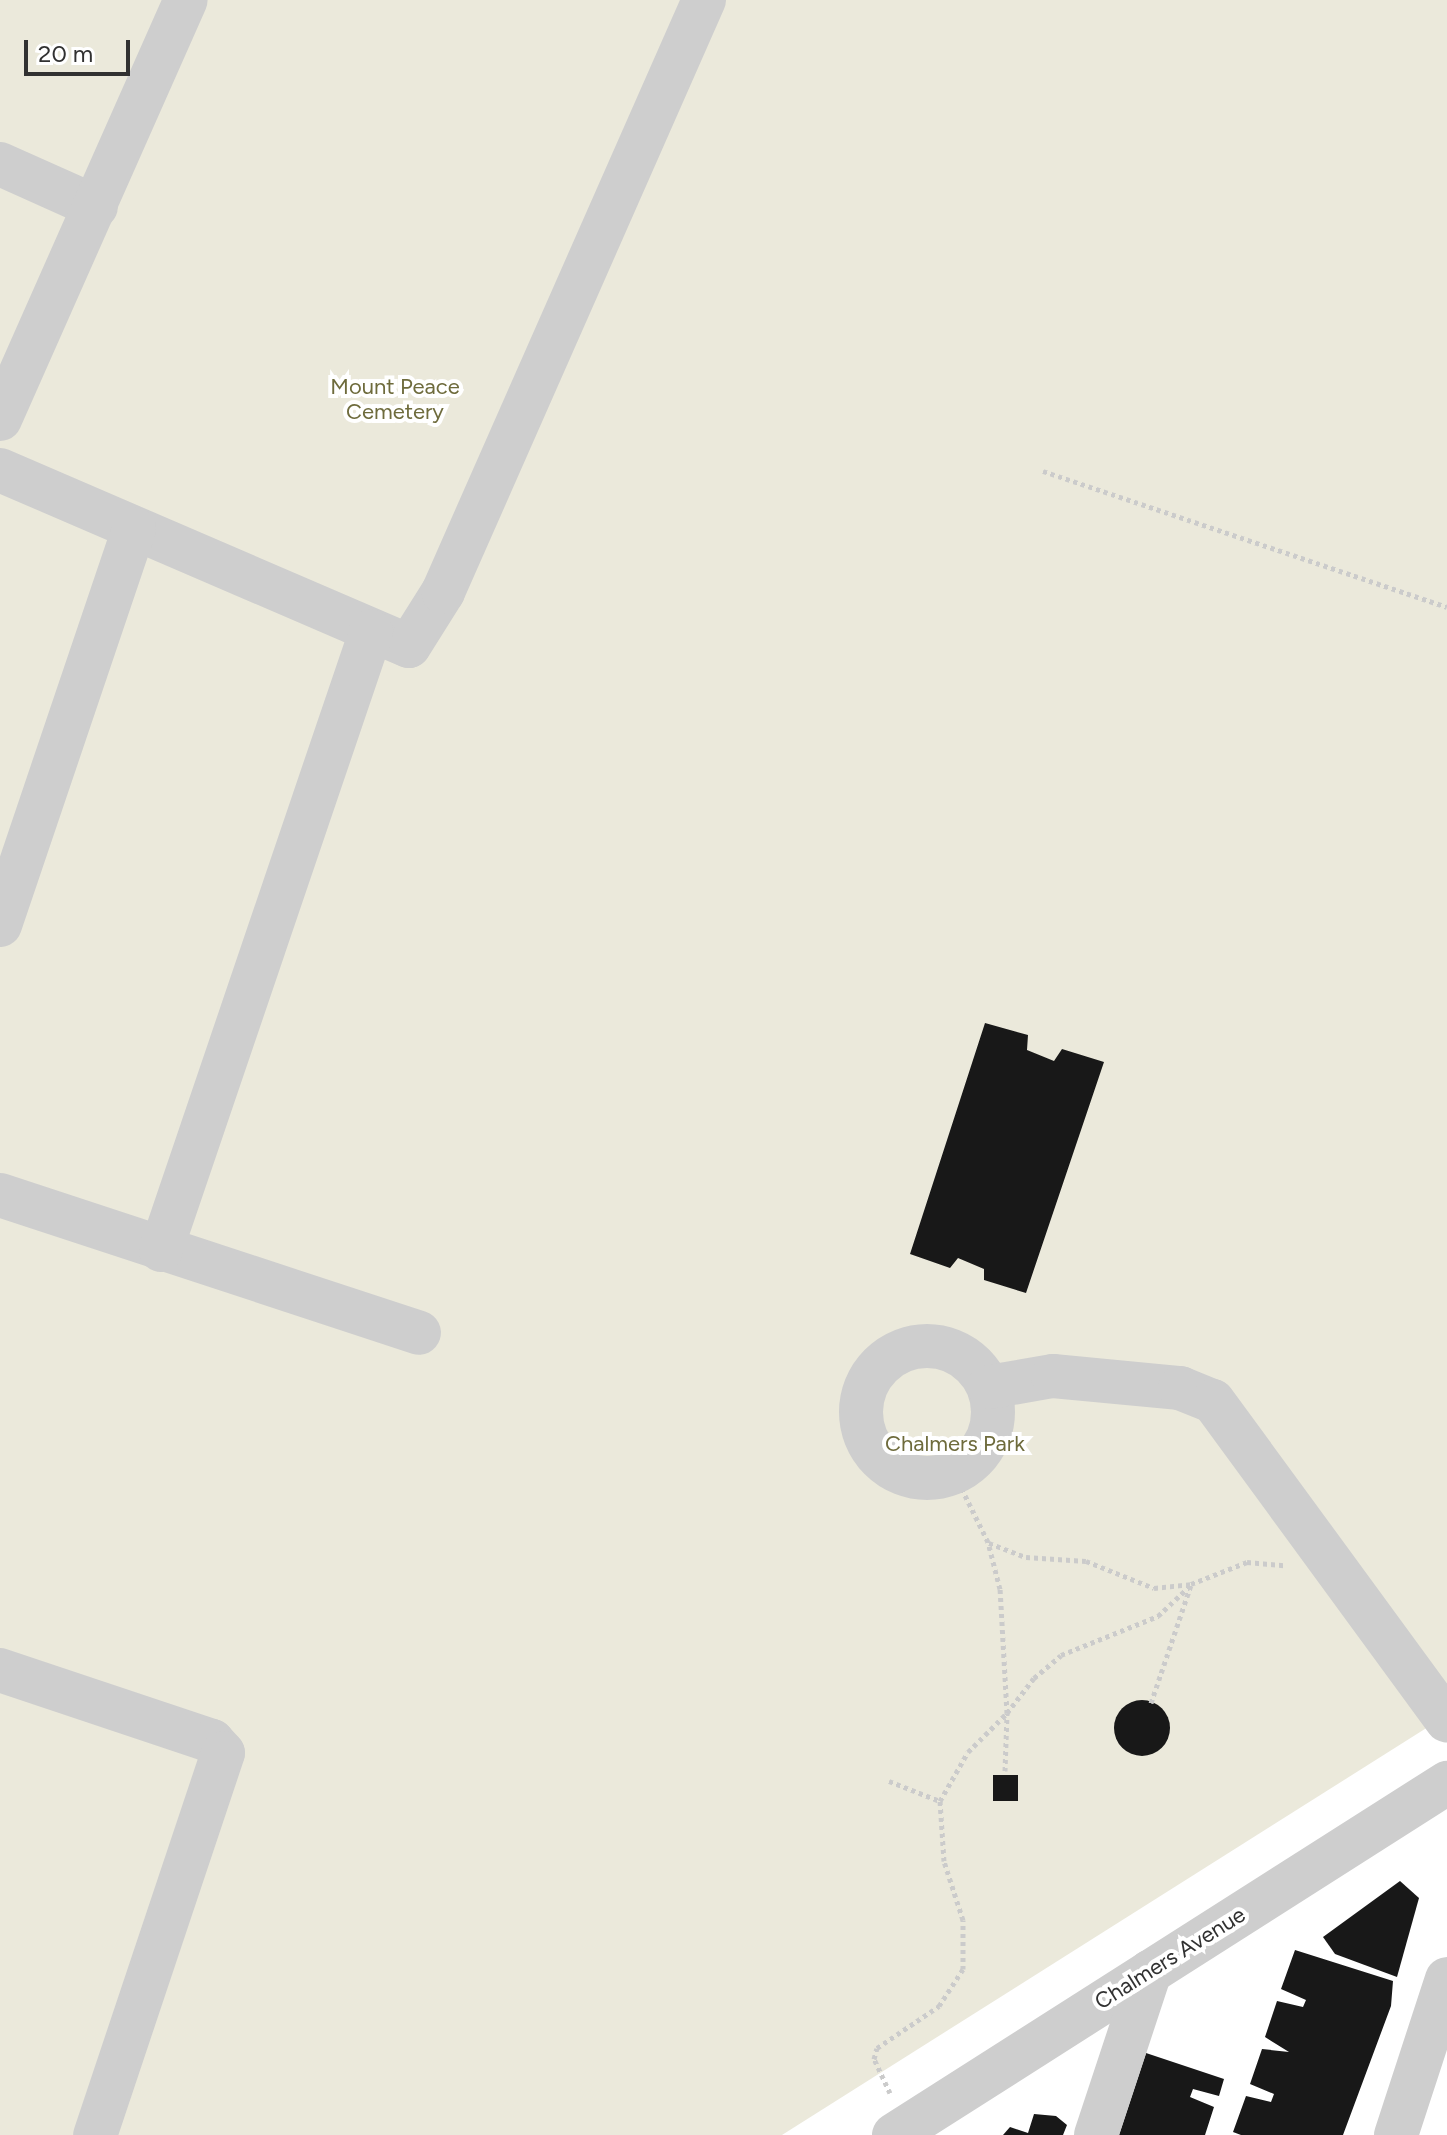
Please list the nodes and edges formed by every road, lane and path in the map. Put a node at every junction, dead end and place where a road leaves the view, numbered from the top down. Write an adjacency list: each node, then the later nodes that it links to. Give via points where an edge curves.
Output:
1 (186, 0): 4 (street)
2 (704, 0): 10 (street, via 425,628 409,646)
3 (0, 164): 4 (street)
4 (96, 207): 5 (street)
5 (0, 419)
6 (0, 470): 8 (street)
7 (1043, 471): 9 (path)
8 (134, 529): 10 (street); 11 (street)
9 (1447, 607)
10 (371, 632): 13 (street)
11 (0, 925)
12 (0, 1195): 13 (street)
13 (161, 1250): 14 (street)
14 (419, 1333)
15 (989, 1387): 16 (street, via 993,1417 984,1446); 16 (street, via 967,1358 932,1345 895,1353 869,1379 860,1414 872,1449 900,1473); 18 (street, via 1053,1376 1180,1388 1213,1401)
16 (954, 1473): 17 (path)
17 (988, 1542): 19 (path, via 1026,1557 1086,1561 1138,1585); 22 (path, via 1003,1605)
18 (1337, 1570): 19 (path, via 1313,1574 1247,1562); 23 (street)
19 (1191, 1584): 21 (path); 22 (path, via 1139,1627 1046,1666)
20 (0, 1670): 31 (street, via 212,1741 223,1753)
21 (1151, 1703)
22 (1007, 1713): 24 (path); 27 (path, via 968,1752)
23 (1447, 1721)
24 (1005, 1771)
25 (889, 1781): 27 (path)
26 (1447, 1783): 28 (street, Chalmers Avenue)
27 (940, 1801): 30 (path, via 944,1861 965,1937 963,1969 939,2006 874,2053)
28 (1150, 1972): 30 (street, Chalmers Avenue); 32 (street)
29 (1447, 1979): 33 (street)
30 (901, 2130)
31 (95, 2135)
32 (1096, 2135)
33 (1396, 2135)

